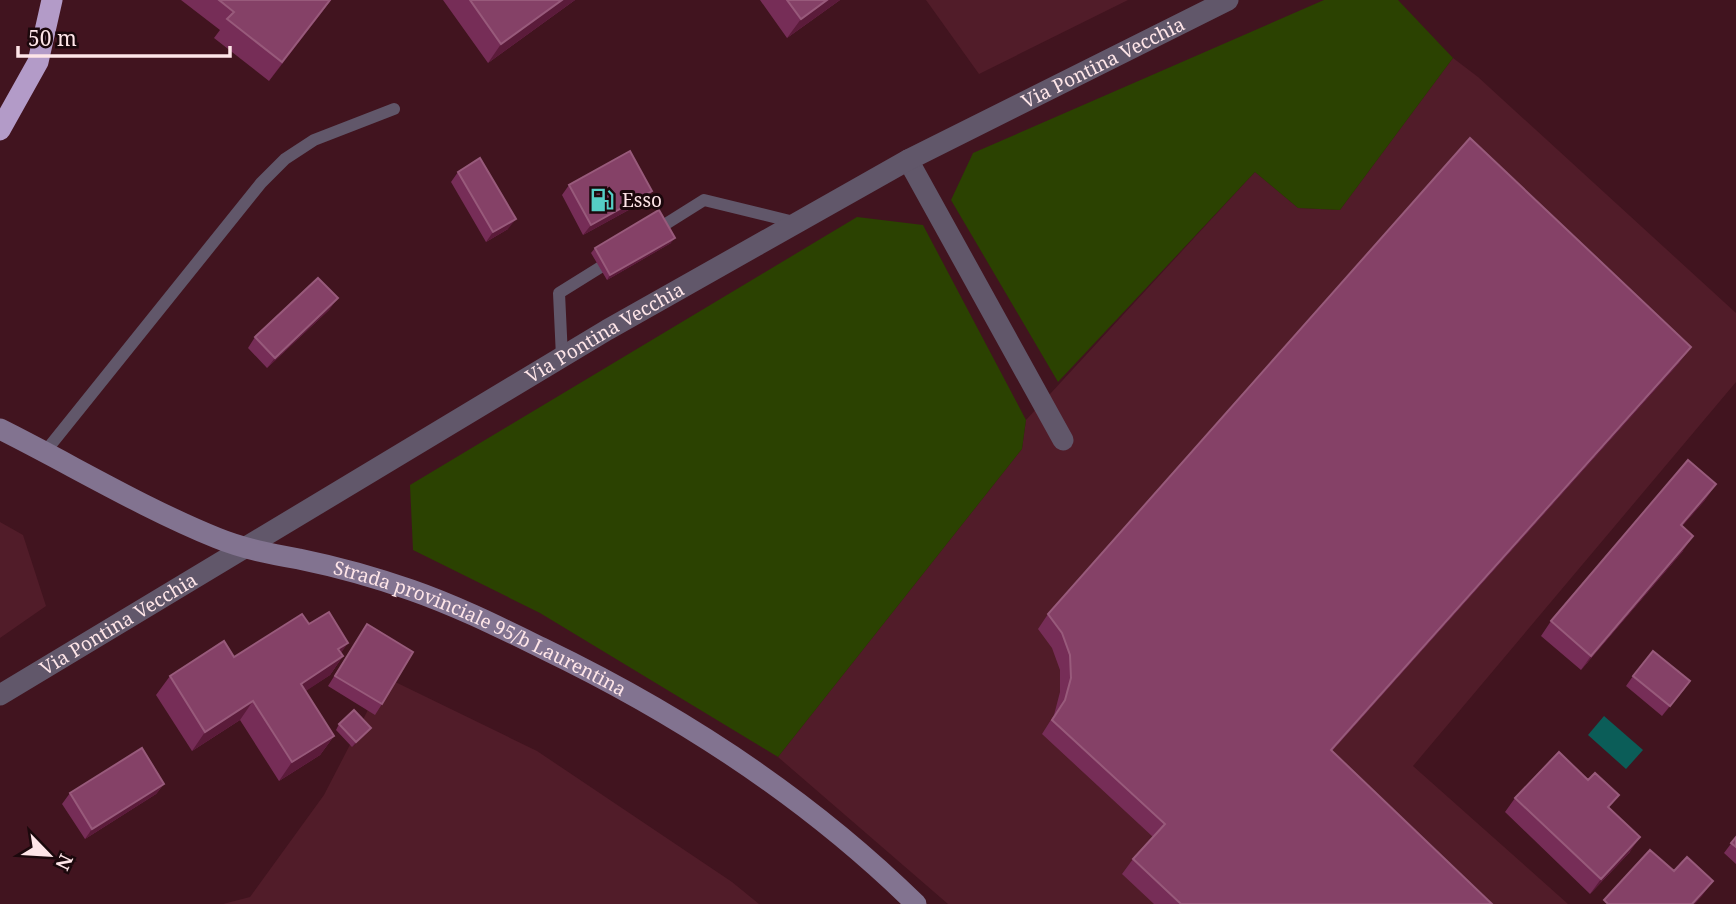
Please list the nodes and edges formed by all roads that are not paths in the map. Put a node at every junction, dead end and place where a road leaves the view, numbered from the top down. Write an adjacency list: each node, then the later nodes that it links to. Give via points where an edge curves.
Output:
1 (52, 0): 4 (highway, via 38,62)
2 (1228, 0): 5 (street, Via Pontina Vecchia)
3 (394, 109): 12 (lane, via 314,140 285,159)
4 (0, 130)
5 (908, 160): 6 (street, Via Pontina Vecchia); 11 (street)
6 (798, 223): 7 (lane, via 704,200); 9 (street, Via Pontina Vecchia)
7 (641, 240)
8 (620, 254): 9 (lane, via 559,293)
9 (562, 357): 13 (street, Via Pontina Vecchia)
10 (0, 429): 12 (main road, Strada provinciale 95/b Laurentina)
11 (1063, 440)
12 (45, 452): 13 (main road, Strada provinciale 95/b Laurentina)
13 (242, 547): 14 (street, Via Pontina Vecchia); 15 (main road, Strada provinciale 95/b Laurentina, via 355,572 414,591 603,678 688,726 769,780)
14 (0, 695)
15 (916, 904)

